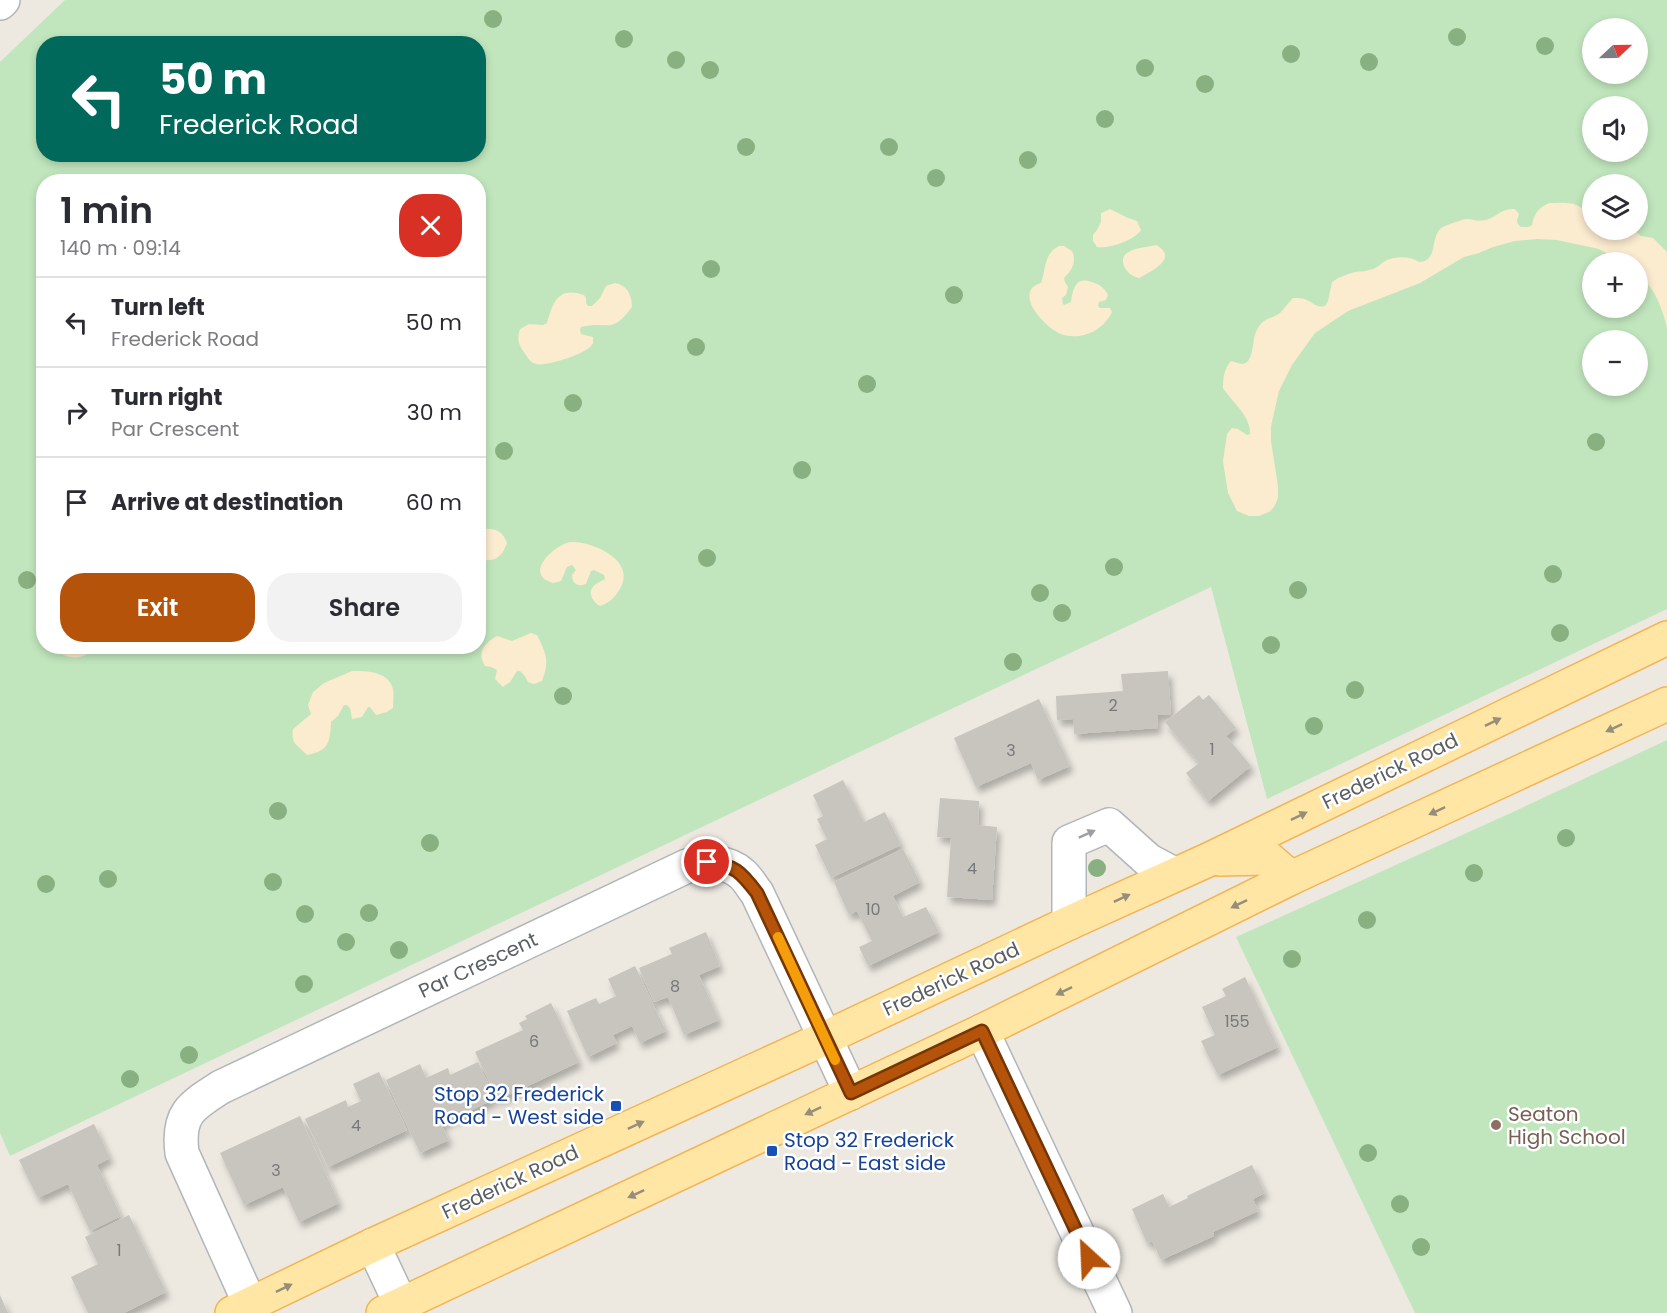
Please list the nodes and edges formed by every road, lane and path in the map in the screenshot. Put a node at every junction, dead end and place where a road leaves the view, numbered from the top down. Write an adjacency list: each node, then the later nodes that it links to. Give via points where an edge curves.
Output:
1 (3, 0): 2 (street)
2 (0, 3)
3 (1667, 638): 5 (main road, Frederick Road, one-way to 3)
4 (1667, 704): 7 (main road, one-way to 7)
5 (1208, 860): 6 (main road, Frederick Road); 7 (main road, via 1268,858)
6 (1173, 874): 8 (main road, Frederick Road, one-way to 6); 8 (street, one-way to 6, via 1069,842 1108,825 1148,860)
7 (1291, 878): 9 (main road, one-way to 9)
8 (1069, 923): 10 (main road, Frederick Road)
9 (982, 1031): 11 (main road); 15 (street)
10 (825, 1038): 11 (street, Par Crescent); 12 (main road, Frederick Road, one-way to 10); 13 (street, Par Crescent, via 757,893 741,873 722,863 687,866 221,1087 196,1103 185,1118 180,1135 182,1153)
11 (851, 1093): 14 (main road, one-way to 14)
12 (373, 1245): 13 (main road, Frederick Road, one-way to 12); 14 (street)
13 (241, 1309)
14 (396, 1310)
15 (1115, 1313)

